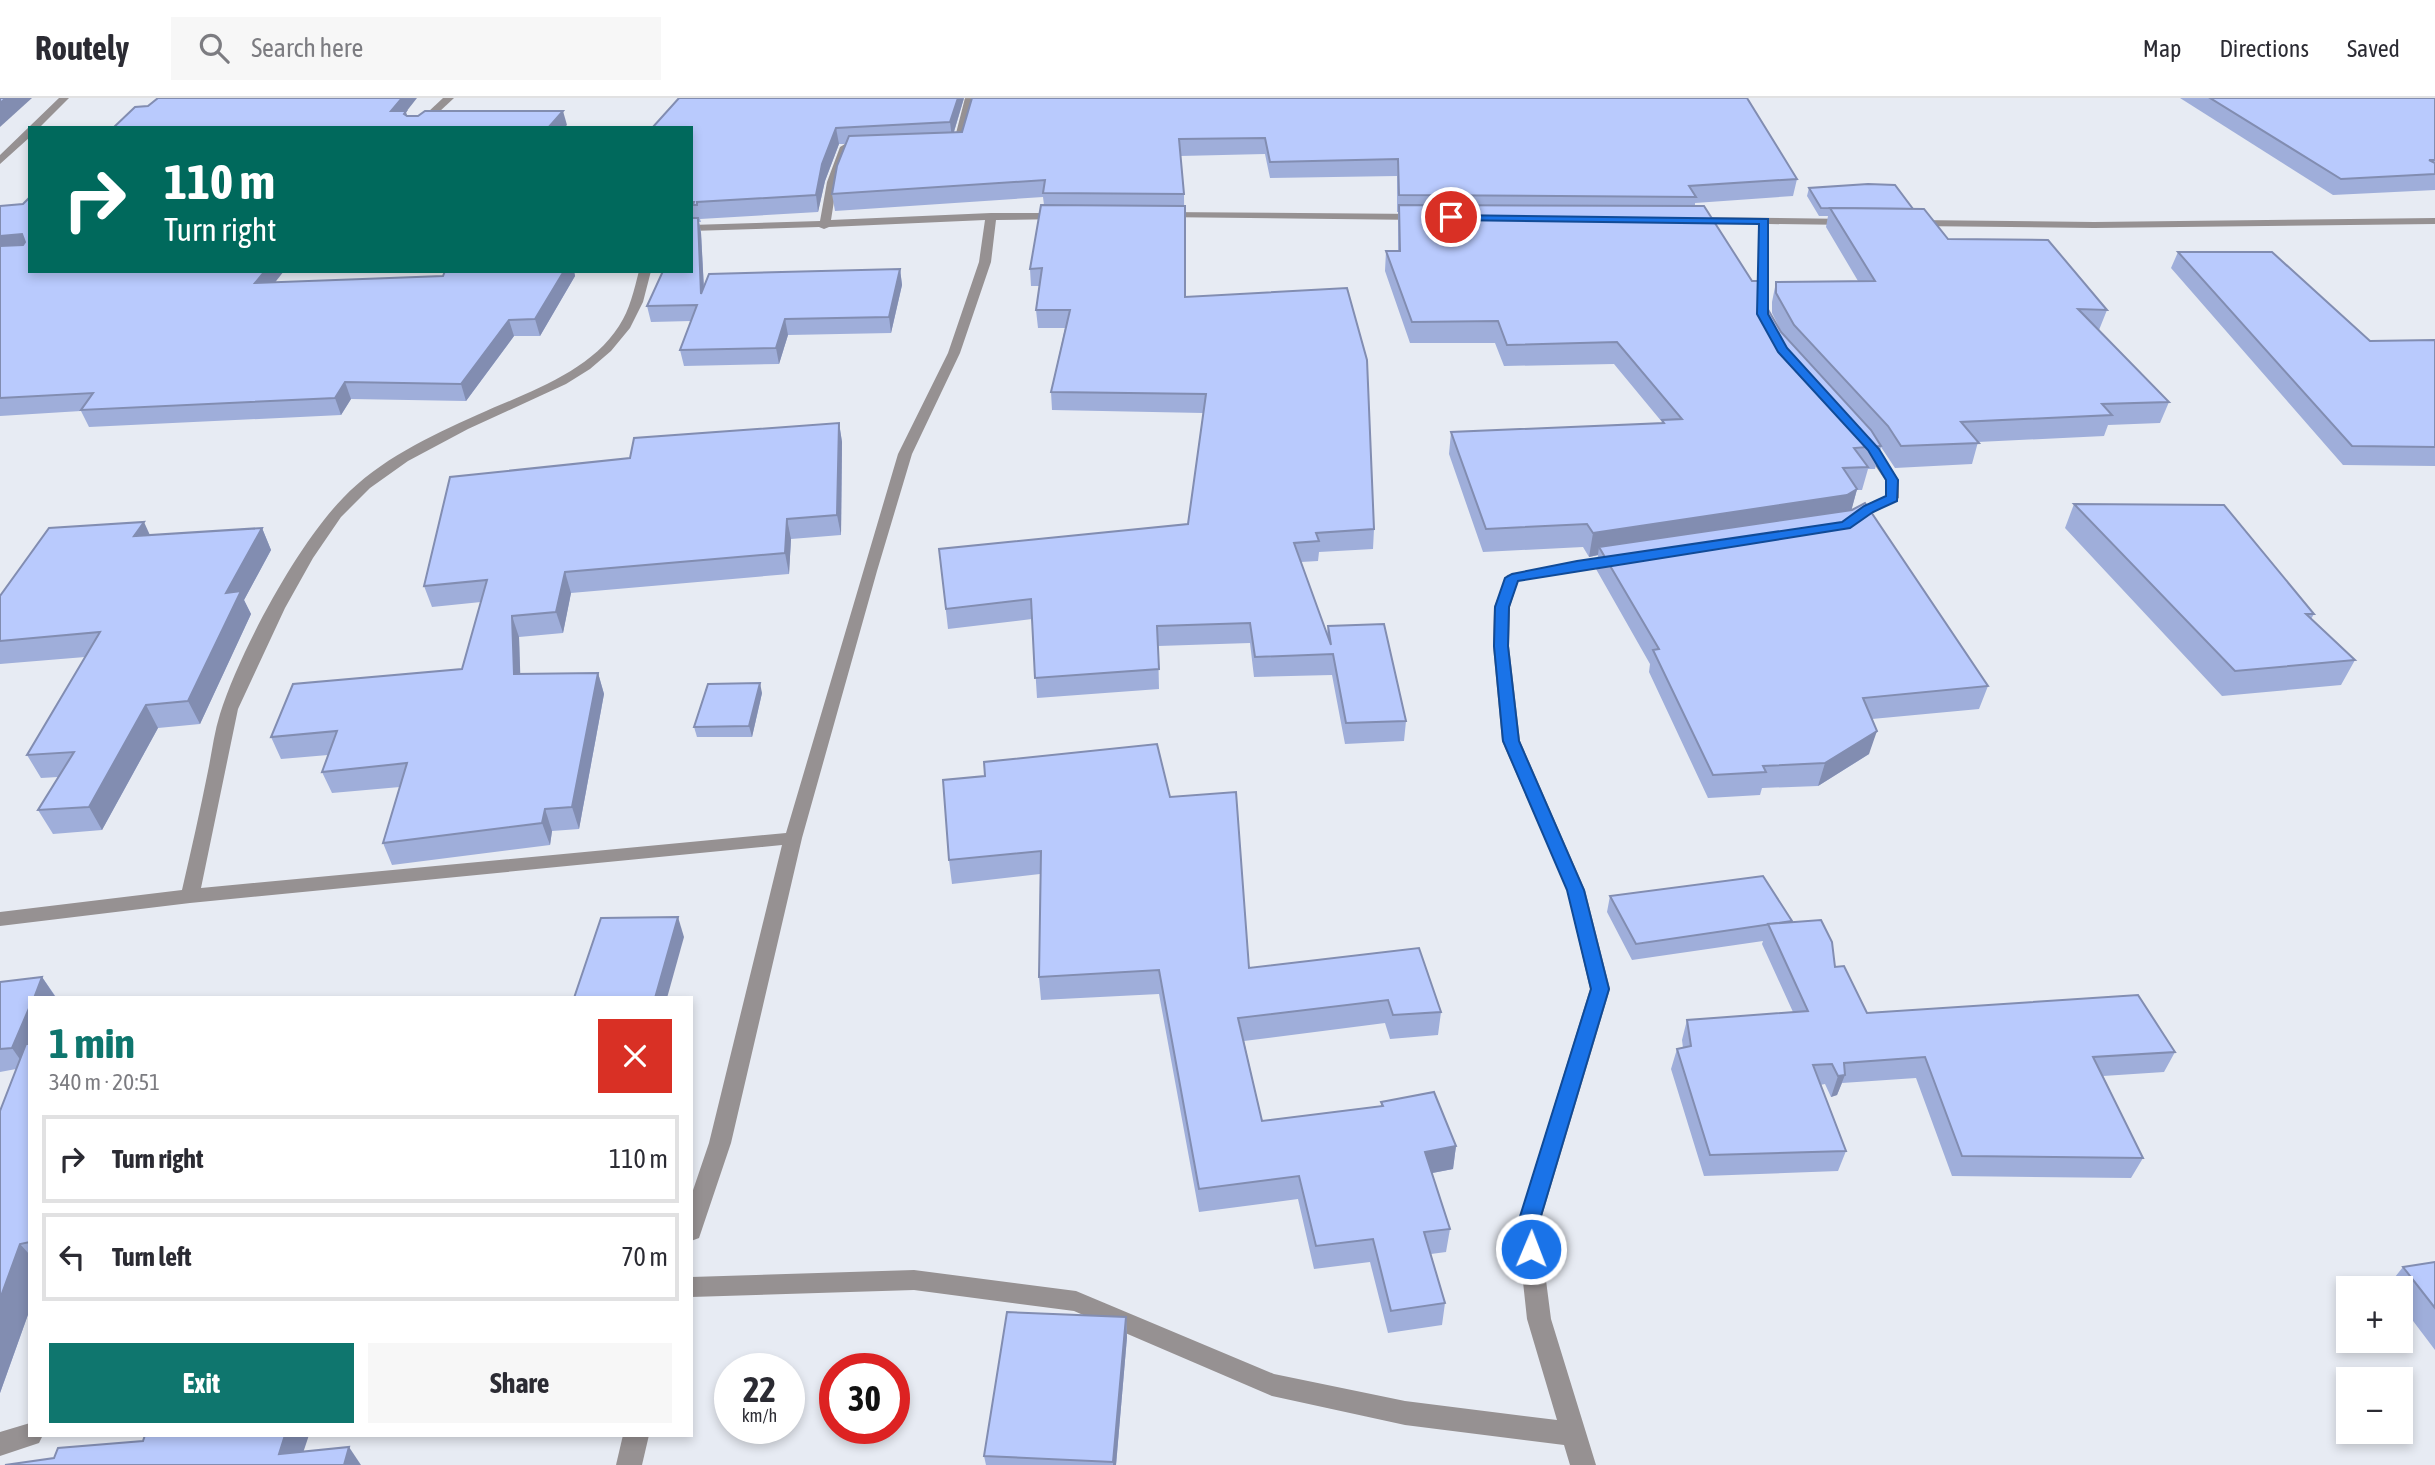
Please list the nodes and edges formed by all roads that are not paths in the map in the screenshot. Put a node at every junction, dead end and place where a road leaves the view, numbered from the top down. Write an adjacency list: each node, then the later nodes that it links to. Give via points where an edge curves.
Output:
1 (64, 98): 4 (street)
2 (449, 98): 5 (street)
3 (970, 98): 7 (street, via 958,144)
4 (34, 126)
5 (418, 126)
6 (28, 132): 9 (street)
7 (933, 144)
8 (858, 146): 19 (street, via 845,147 832,182)
9 (0, 161)
10 (1144, 215): 13 (street)
11 (991, 216): 12 (street); 19 (street); 26 (street, via 985,262 954,353 905,454)
12 (1074, 216)
13 (1435, 217)
14 (1682, 220): 15 (street)
15 (1764, 221): 17 (street); 22 (street, via 1763,314)
16 (2435, 221): 18 (street)
17 (1860, 222)
18 (1902, 223)
19 (824, 226): 20 (street)
20 (693, 229)
21 (645, 273): 27 (street, via 642,293 626,327 590,365 424,446 380,474 338,512 265,632 229,711)
22 (1776, 338)
23 (1855, 429): 24 (street, via 1892,480 1892,498 1846,525)
24 (1832, 527)
25 (1644, 555): 31 (street, via 1512,578 1502,607 1501,646 1511,741 1576,890 1600,989 1528,1226 1539,1319)
26 (793, 838): 27 (street); 29 (street, via 720,1143)
27 (190, 896): 28 (street)
28 (0, 919)
29 (693, 1225)
30 (693, 1287): 31 (street, via 914,1280 1076,1301 1272,1384 1405,1413)
31 (1574, 1434): 36 (street)
32 (28, 1436): 34 (street)
33 (636, 1437): 35 (street)
34 (0, 1444)
35 (629, 1465)
36 (1583, 1465)

